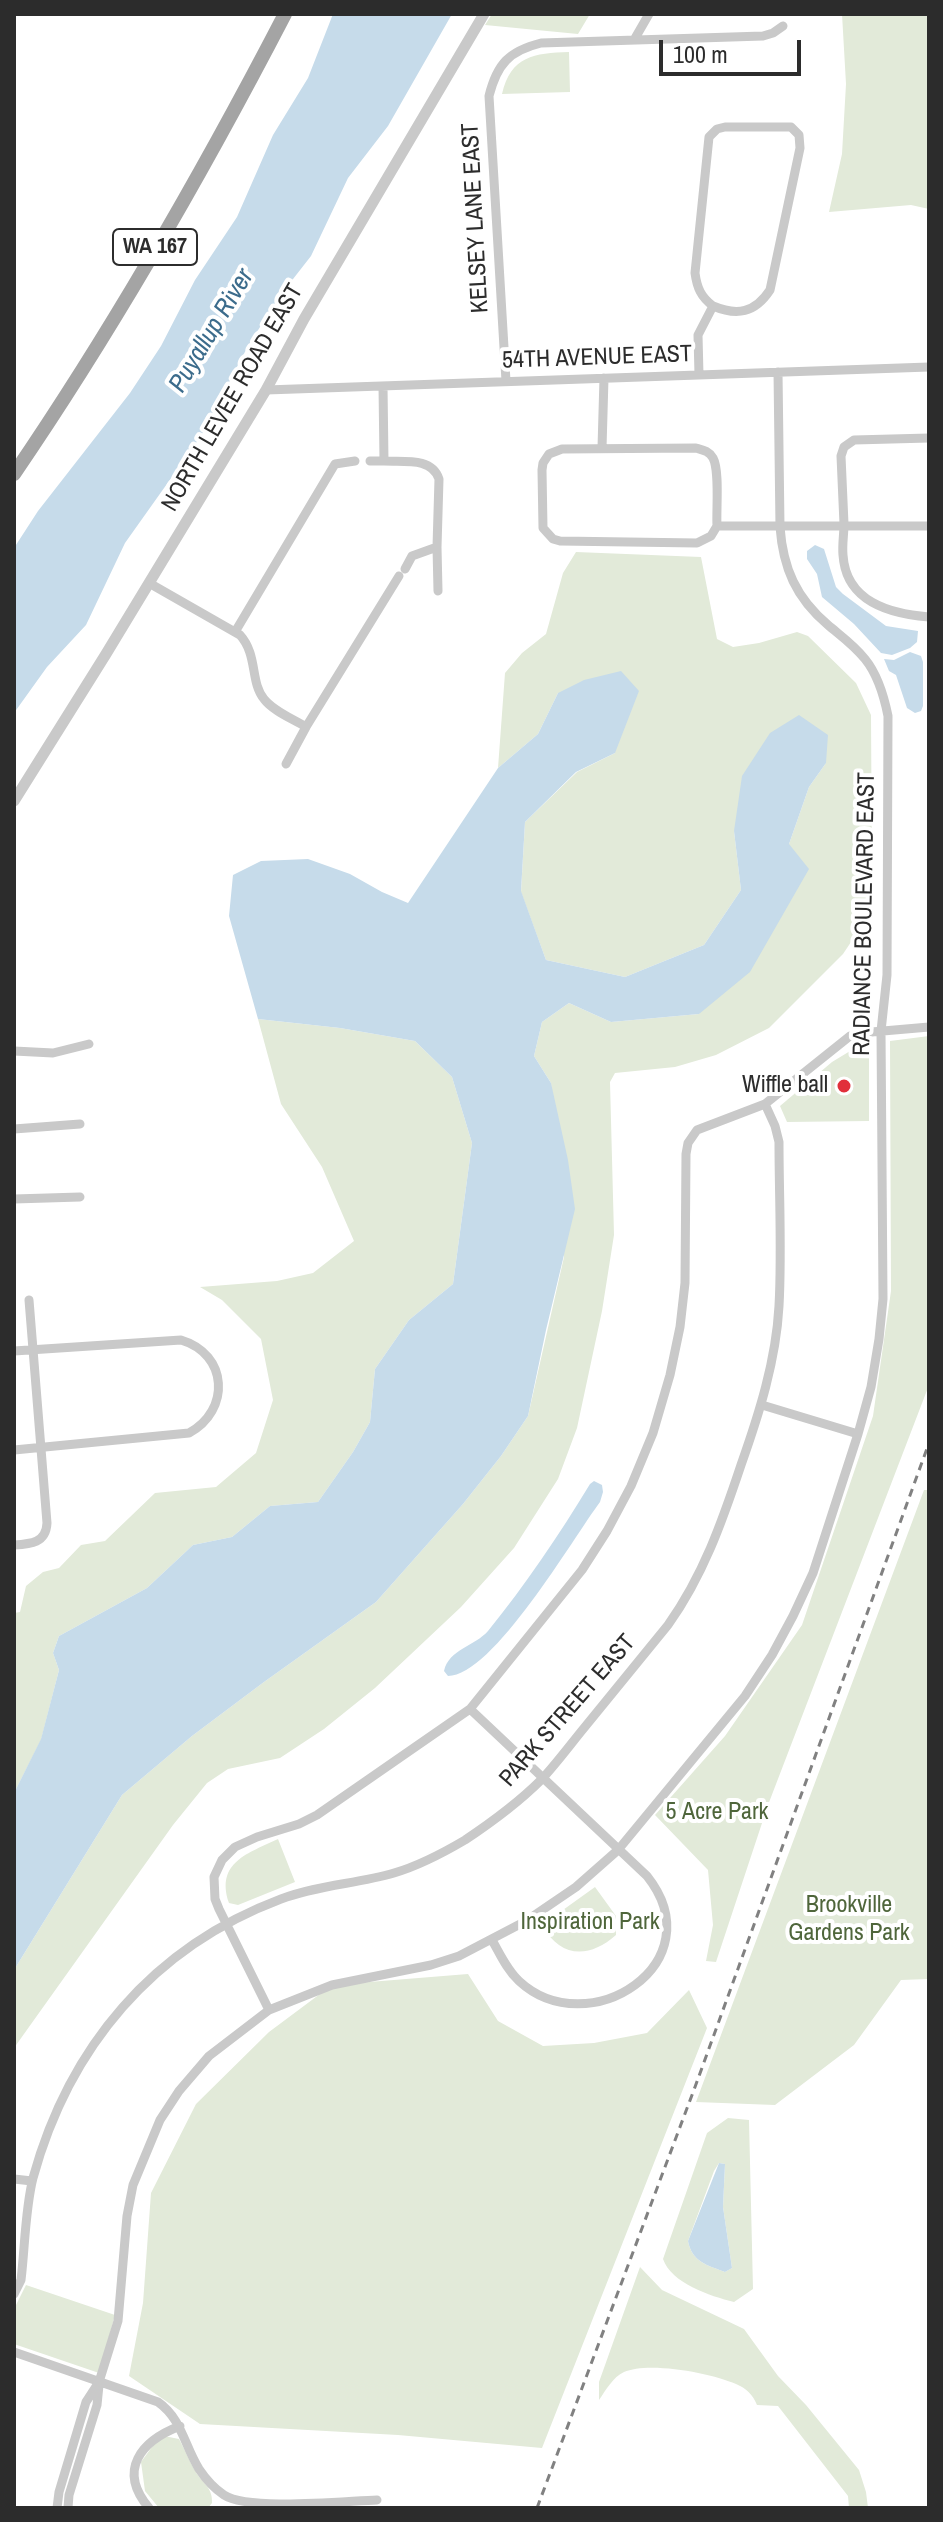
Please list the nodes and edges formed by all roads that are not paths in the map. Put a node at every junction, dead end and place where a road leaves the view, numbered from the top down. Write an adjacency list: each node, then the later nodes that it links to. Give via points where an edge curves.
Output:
1 (285, 14): 19 (main road, WA 167, via 176,212)
2 (484, 14): 13 (street, NORTH LEVEE ROAD EAST)
3 (649, 14): 5 (street)
4 (783, 26): 5 (street, via 763,36)
5 (634, 40): 11 (street, KELSEY LANE EAST, via 541,43 517,51 496,76 489,96)
6 (713, 306): 6 (street, via 746,311 770,290 800,148 799,135 786,126 725,127 712,133 707,144 695,273 699,291); 9 (street, via 698,335)
7 (929, 367): 8 (street, 54TH AVENUE EAST)
8 (778, 372): 9 (street, 54TH AVENUE EAST); 23 (street, RADIANCE BOULEVARD EAST)
9 (699, 375): 10 (street, 54TH AVENUE EAST)
10 (604, 378): 11 (street, 54TH AVENUE EAST); 15 (street)
11 (506, 381): 12 (street, 54TH AVENUE EAST)
12 (383, 386): 13 (street, 54TH AVENUE EAST); 18 (street)
13 (266, 390): 25 (street, NORTH LEVEE ROAD EAST)
14 (929, 438): 21 (street, via 860,439 847,444 841,456)
15 (602, 448): 20 (street, via 696,448 709,453 716,466); 20 (street, via 557,449 543,463 541,521 553,539 697,543)
16 (355, 461): 28 (street, via 335,464)
17 (370, 461): 18 (street)
18 (384, 461): 24 (street, via 429,464 436,470)
19 (14, 474)
20 (717, 526): 23 (street)
21 (844, 526): 22 (street); 23 (street); 27 (street, via 843,557 861,594 903,615)
22 (929, 526)
23 (780, 527): 33 (street, RADIANCE BOULEVARD EAST, via 781,550 795,588 809,609 867,661 884,696 887,975)
24 (437, 547): 26 (street); 29 (street, via 412,556)
25 (149, 583): 28 (street); 31 (street, NORTH LEVEE ROAD EAST)
26 (438, 591)
27 (929, 617)
28 (235, 632): 29 (street, via 250,648 265,701)
29 (306, 727): 30 (street)
30 (286, 764)
31 (14, 801)
32 (929, 1027): 33 (street)
33 (881, 1031): 36 (street, via 850,1036); 45 (street, RADIANCE BOULEVARD EAST, via 883,1299 871,1387)
34 (89, 1044): 35 (street, via 53,1053)
35 (14, 1051)
36 (765, 1104): 44 (street, PARK STREET EAST, via 779,1142 779,1306); 49 (street, via 691,1136 680,1327 653,1433 631,1486 582,1570)
37 (80, 1124): 38 (street)
38 (14, 1129)
39 (80, 1197): 40 (street)
40 (14, 1199)
41 (29, 1300): 42 (street)
42 (32, 1350): 43 (street); 46 (street); 46 (street, via 181,1340 204,1352 218,1377 211,1415 189,1433)
43 (14, 1351)
44 (762, 1405): 45 (street); 50 (street, PARK STREET EAST, via 718,1534 685,1600)
45 (858, 1434): 51 (street, RADIANCE BOULEVARD EAST, via 813,1573 772,1655 745,1696)
46 (39, 1448): 47 (street); 48 (street, via 45,1535)
47 (14, 1450)
48 (14, 1545)
49 (470, 1709): 50 (street); 52 (street, via 317,1815 235,1847 214,1877 215,1899)
50 (543, 1778): 51 (street); 52 (street, PARK STREET EAST, via 463,1841 419,1864 309,1890)
51 (618, 1850): 53 (street, RADIANCE BOULEVARD EAST, via 576,1887); 53 (street, via 654,1885 667,1923 663,1953 633,1987 586,2002 555,2000 519,1981)
52 (226, 1925): 54 (street); 56 (street, PARK STREET EAST, via 180,1953 121,2007 63,2098)
53 (492, 1940): 54 (street, RADIANCE BOULEVARD EAST, via 431,1965 332,1985)
54 (269, 2010): 59 (street, RADIANCE BOULEVARD EAST, via 192,2075 160,2120 133,2185 118,2321)
55 (14, 2179): 56 (street)
56 (32, 2181): 57 (street, PARK STREET EAST, via 21,2280)
57 (14, 2294)
58 (14, 2352): 59 (street)
59 (99, 2382): 60 (street, via 158,2402); 64 (street, RADIANCE BOULEVARD EAST, via 86,2402); 65 (street, RADIANCE BOULEVARD EAST)
60 (180, 2426): 61 (street, via 201,2473); 66 (street, via 148,2442 136,2464 136,2483)
61 (225, 2497): 62 (street, via 256,2503); 63 (street)
62 (377, 2500)
63 (219, 2506)
64 (57, 2508)
65 (68, 2508)
66 (149, 2508)

